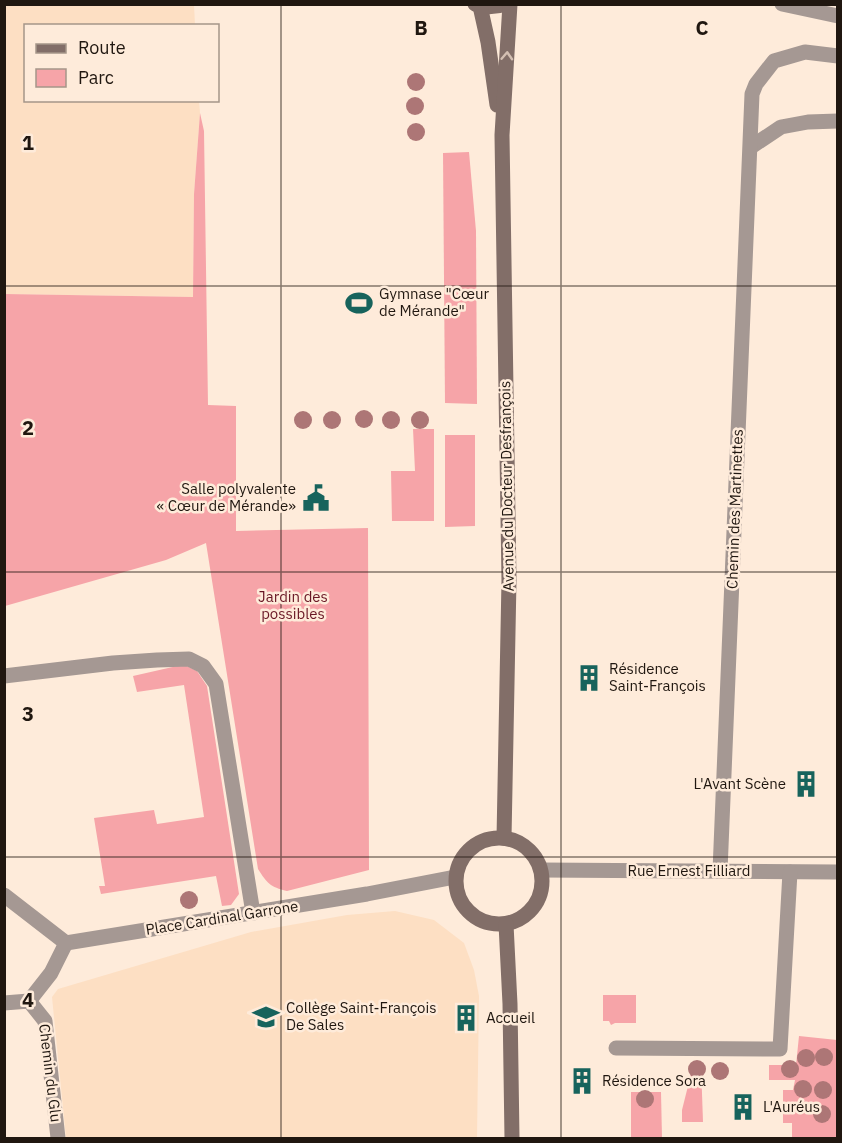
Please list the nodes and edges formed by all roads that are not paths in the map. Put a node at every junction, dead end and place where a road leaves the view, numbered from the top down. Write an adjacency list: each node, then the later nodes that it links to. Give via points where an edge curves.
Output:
1 (508, 4): 3 (main road); 7 (main road, one-way to 1)
2 (782, 4): 4 (street)
3 (477, 5): 7 (main road, via 488,42)
4 (837, 16)
5 (837, 56): 8 (street, Chemin des Martinettes, via 805,52 774,61 752,94)
6 (837, 121): 8 (street, via 781,127)
7 (502, 135): 10 (main road, Avenue du Docteur Desfrançois, via 510,580)
8 (751, 147): 12 (street, Chemin des Martinettes)
9 (4, 676): 17 (street, via 157,660 189,659 203,666 216,684)
10 (504, 838): 11 (main road, via 529,850); 15 (main road, via 476,844 464,855)
11 (541, 870): 12 (street, Rue Ernest Filliard); 18 (main road, via 537,902 527,915)
12 (720, 871): 13 (street, Rue Ernest Filliard)
13 (790, 872): 14 (street, Rue Ernest Filliard); 22 (street, via 780,1049)
14 (837, 872)
15 (455, 877): 17 (street, Place Cardinal Garrone); 18 (main road, via 460,902 474,917 489,924)
16 (4, 895): 19 (street)
17 (253, 913): 19 (street, Place Cardinal Garrone)
18 (507, 924): 24 (main road)
19 (66, 943): 20 (street, via 51,973)
20 (29, 1001): 21 (street); 23 (street, Chemin du Glu, via 45,1021)
21 (4, 1003)
22 (616, 1048)
23 (58, 1138)
24 (512, 1138)

